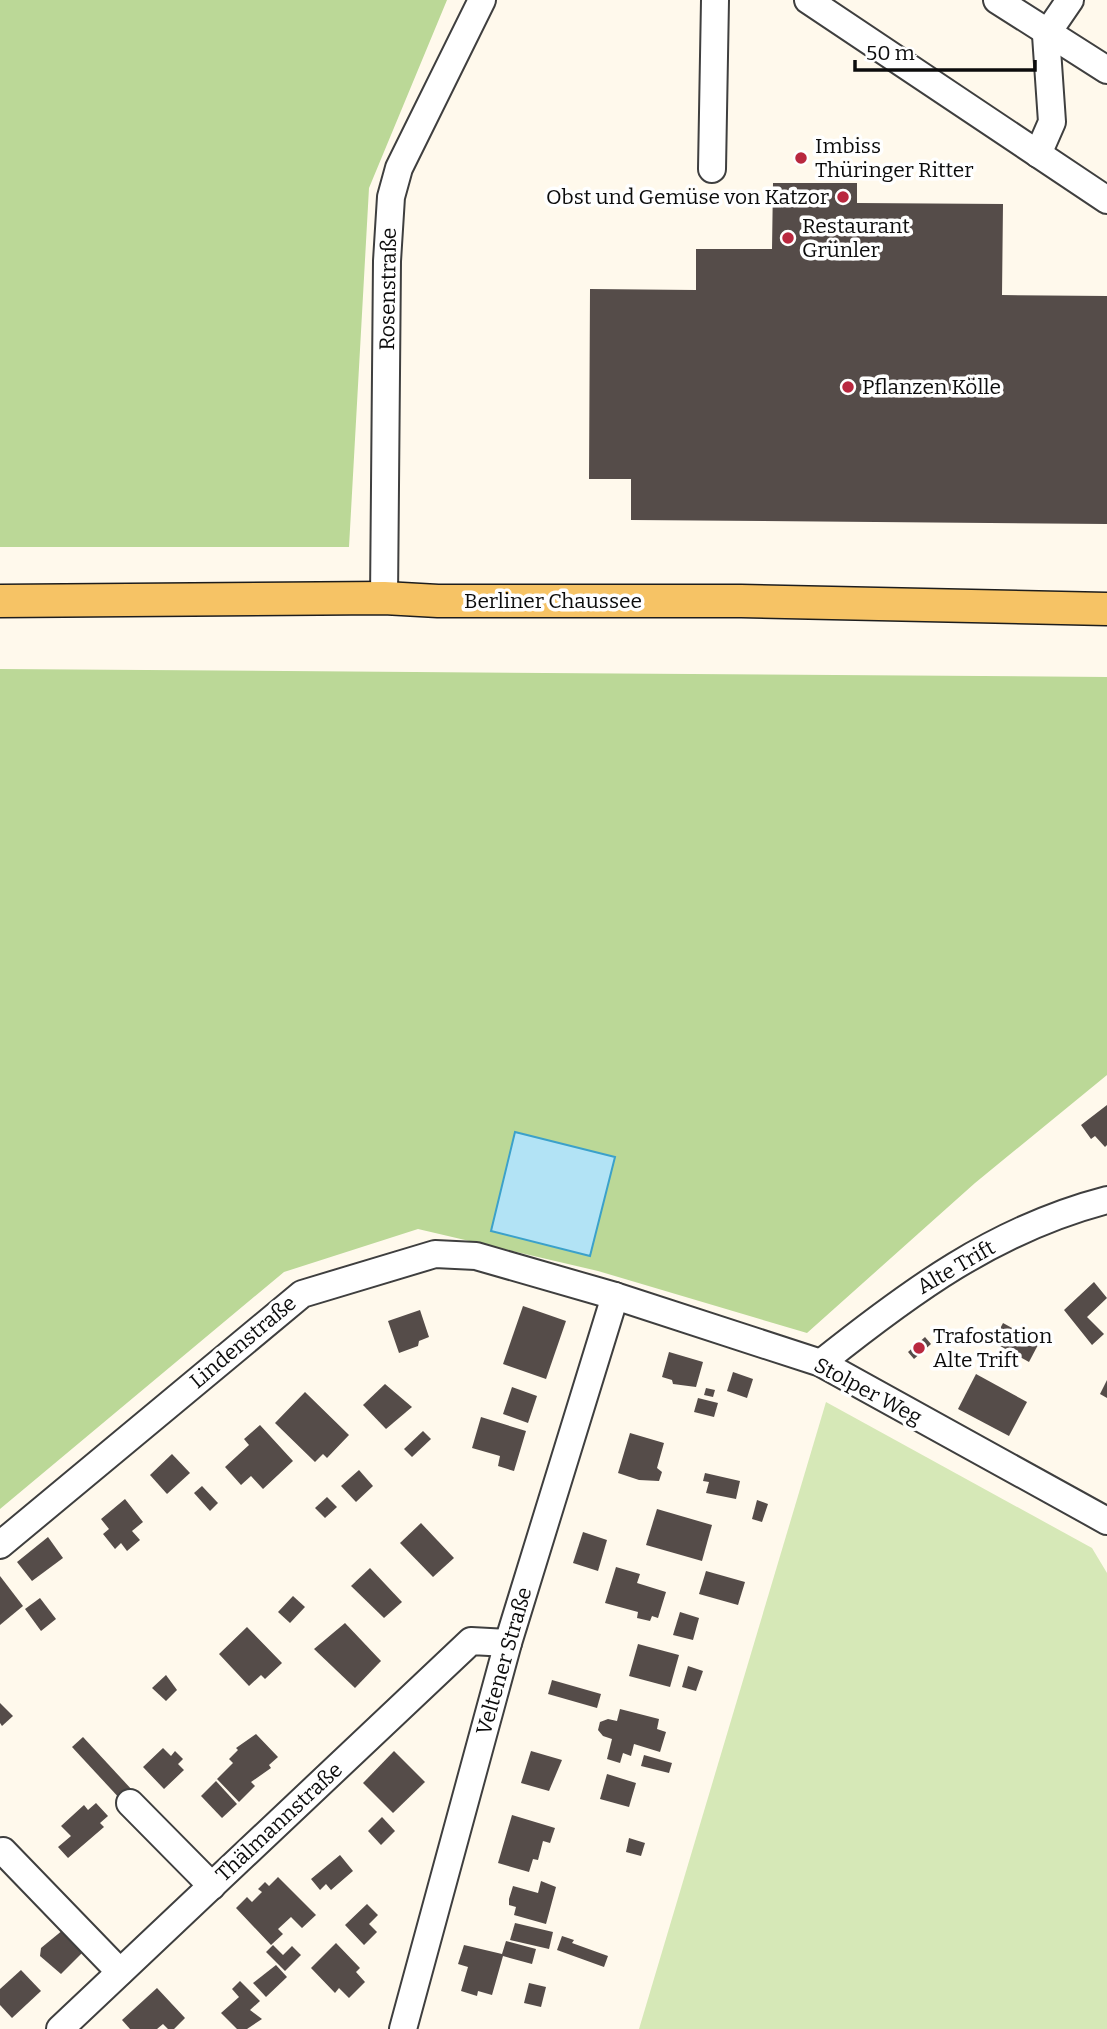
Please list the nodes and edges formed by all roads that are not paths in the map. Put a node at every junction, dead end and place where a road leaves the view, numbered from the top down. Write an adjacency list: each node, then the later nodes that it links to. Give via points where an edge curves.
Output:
1 (482, 0): 11 (street, Rosenstraße, via 399,168 391,197)
2 (715, 0): 9 (street)
3 (808, 0): 8 (street)
4 (997, 0): 6 (street)
5 (1070, 0): 6 (street)
6 (1046, 35): 7 (street); 8 (street, via 1052,122)
7 (1107, 71)
8 (1038, 154): 10 (street)
9 (712, 169)
10 (1107, 200)
11 (384, 598): 12 (main road, Berliner Chaussee); 13 (main road, Berliner Chaussee)
12 (0, 601)
13 (1107, 609)
14 (1107, 1200): 16 (street, Alte Trift, via 1067,1210 973,1252 897,1302)
15 (615, 1296): 16 (street, Stolper Weg); 18 (street, Lindenstraße, via 476,1256 435,1254 302,1294); 19 (street, Veltener Straße)
16 (821, 1363): 17 (street, Stolper Weg)
17 (1107, 1521)
18 (0, 1545)
19 (508, 1643): 22 (street, Thälmannstraße, via 471,1641); 25 (street, Veltener Straße)
20 (130, 1803): 22 (street)
21 (3, 1851): 23 (street)
22 (212, 1886): 23 (street, Thälmannstraße)
23 (120, 1972): 24 (street, Thälmannstraße)
24 (60, 2029)
25 (403, 2029)

